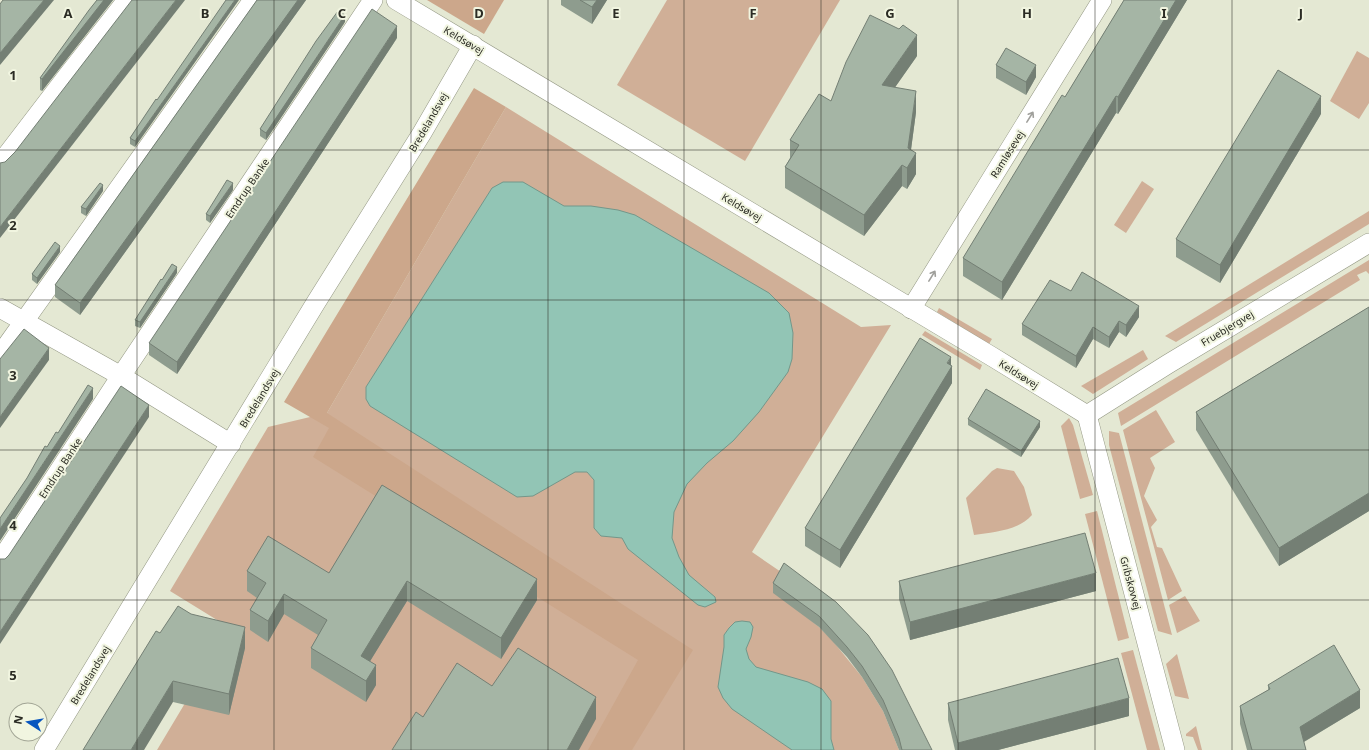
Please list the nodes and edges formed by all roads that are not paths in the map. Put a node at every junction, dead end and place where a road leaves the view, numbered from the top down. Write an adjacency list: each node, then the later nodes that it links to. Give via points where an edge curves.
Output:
1 (128, 0): 7 (street)
2 (253, 0): 11 (street)
3 (373, 0): 13 (street, Emdrup Banke)
4 (396, 0): 6 (street, Keldsøvej)
5 (1102, 0): 10 (street, Ramløsevej, one-way to 5)
6 (473, 46): 10 (street, Keldsøvej); 15 (street, Bredelandsvej)
7 (0, 164)
8 (1369, 243): 14 (street, Fruebjergvej)
9 (0, 308): 11 (street)
10 (911, 309): 14 (street, Keldsøvej)
11 (23, 322): 12 (street); 13 (street)
12 (0, 355)
13 (121, 376): 15 (street); 16 (street, Emdrup Banke)
14 (1087, 416): 18 (street, Gribskovvej)
15 (231, 444): 17 (street, Bredelandsvej)
16 (0, 561)
17 (44, 750)
18 (1175, 750)

